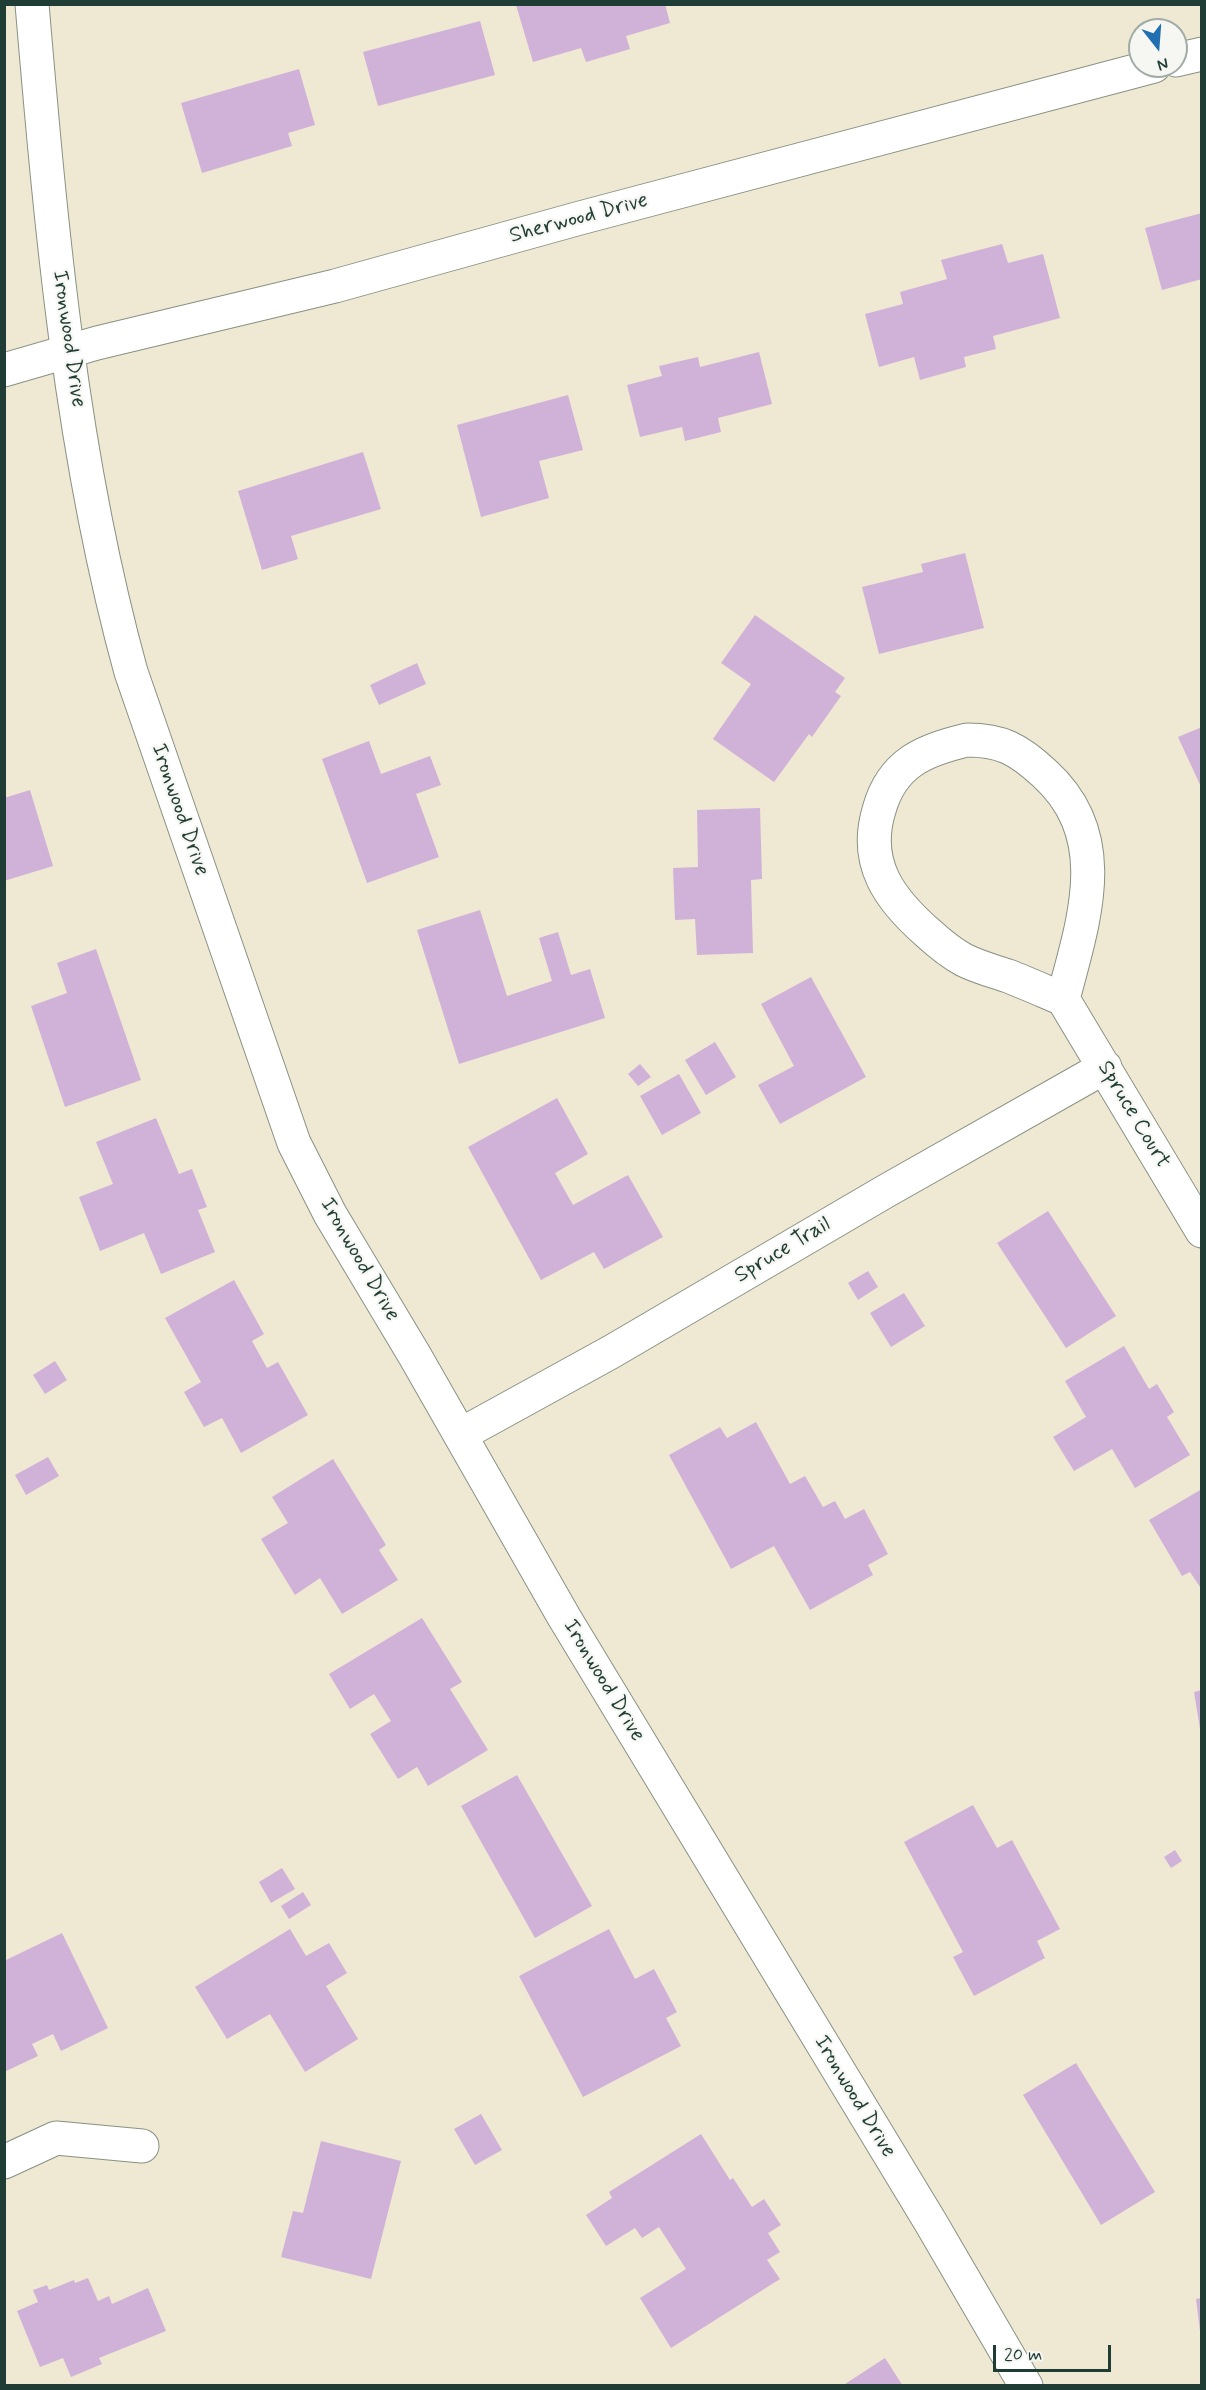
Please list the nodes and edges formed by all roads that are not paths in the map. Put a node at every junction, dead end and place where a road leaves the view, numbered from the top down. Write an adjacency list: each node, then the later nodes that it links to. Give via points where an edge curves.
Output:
1 (32, 4): 3 (street, Ironwood Drive, via 48,190)
2 (1128, 73): 3 (street, Sherwood Drive, via 335,286)
3 (69, 351): 4 (street, Sherwood Drive); 8 (street, Ironwood Drive, via 92,499 131,672 294,1143 330,1214)
4 (4, 370)
5 (1063, 999): 5 (street, via 1080,935 1088,861 1086,843 1072,805 1039,769 1017,752 991,740 966,740 919,755 903,768 882,798 874,826 875,857 887,888 907,915 964,960); 6 (street, Spruce Court)
6 (1105, 1067): 7 (street, Spruce Court); 8 (street, Spruce Trail)
7 (1202, 1232)
8 (460, 1435): 11 (street, Ironwood Drive, via 570,1627)
9 (142, 2146): 10 (street, via 56,2138)
10 (4, 2162)
11 (1026, 2385)

